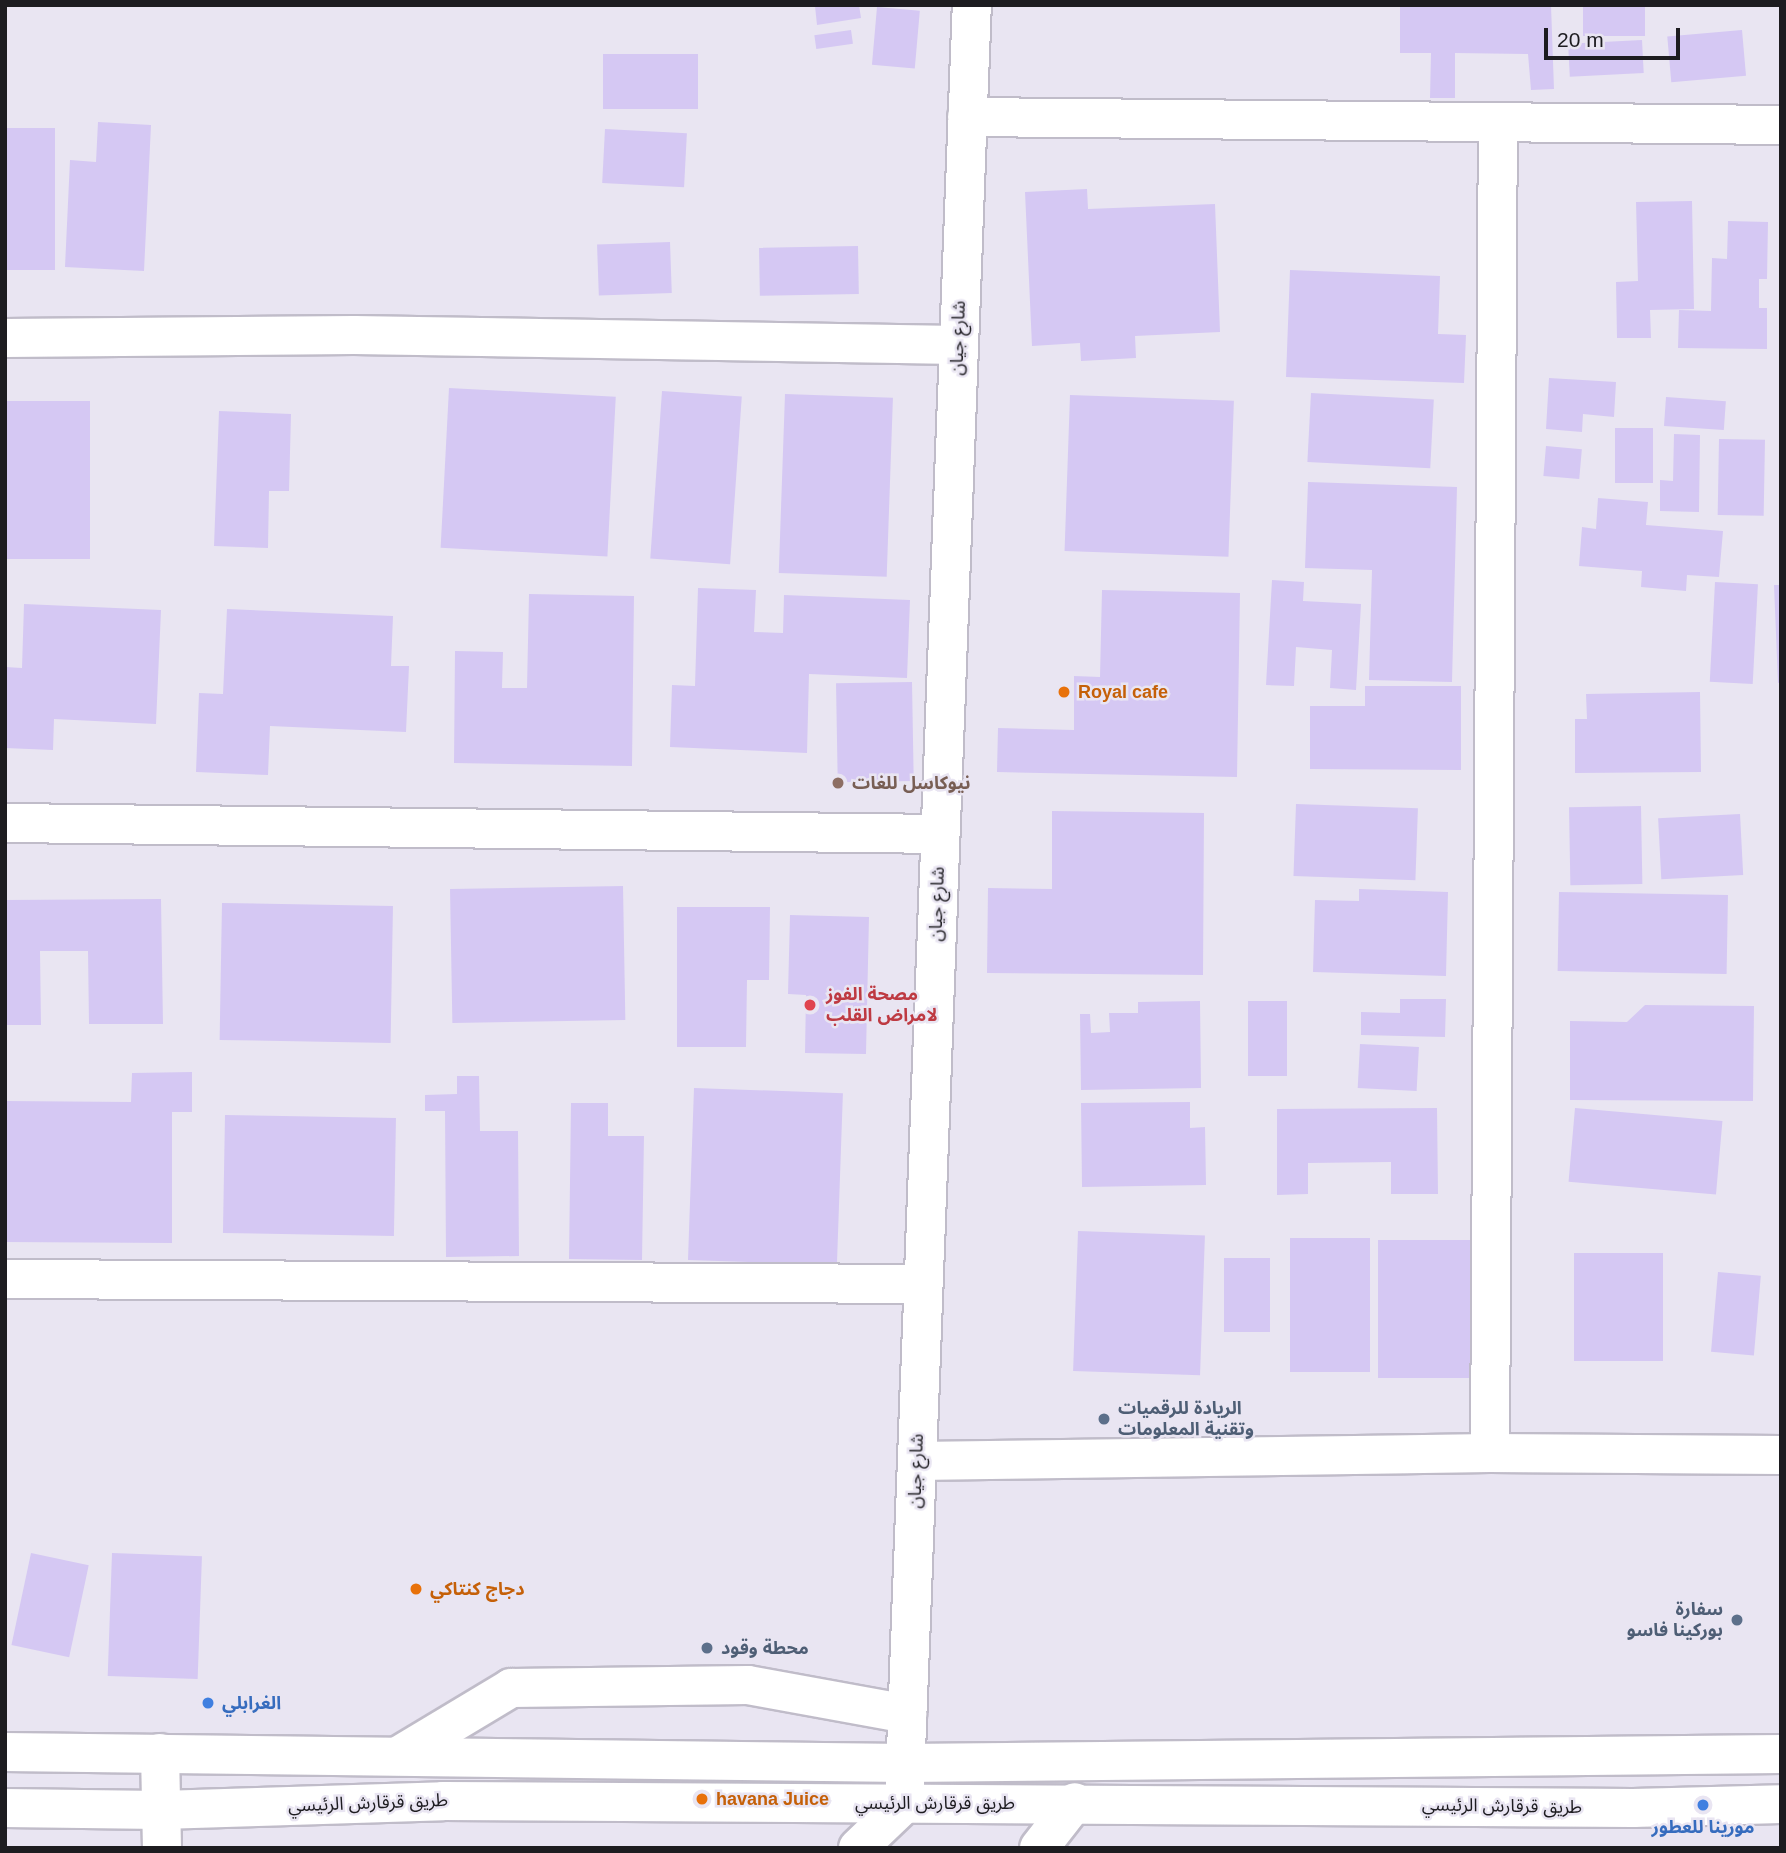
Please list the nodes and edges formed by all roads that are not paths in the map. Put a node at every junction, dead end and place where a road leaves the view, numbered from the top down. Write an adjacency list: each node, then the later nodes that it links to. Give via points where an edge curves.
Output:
1 (972, 5): 2 (street, شارع جيان)
2 (967, 117): 3 (street); 6 (street, شارع جيان)
3 (1498, 124): 4 (street); 11 (street)
4 (1781, 125)
5 (5, 338): 6 (street, via 354,335)
6 (958, 345): 8 (street, شارع جيان)
7 (5, 823): 8 (street)
8 (940, 834): 10 (street, شارع جيان)
9 (5, 1279): 10 (street)
10 (923, 1284): 13 (street, شارع جيان)
11 (1490, 1453): 12 (street); 13 (street)
12 (1781, 1455)
13 (917, 1461): 14 (street, شارع جيان)
14 (907, 1714): 18 (street, via 748,1685 511,1688); 19 (street, شارع جيان)
15 (5, 1752): 16 (street)
16 (160, 1753): 18 (street); 24 (street)
17 (1781, 1754): 19 (street)
18 (398, 1756): 19 (street)
19 (905, 1763): 21 (street, شارع جيان)
20 (1075, 1802): 21 (street, طريق قرقارش الرئيسي); 22 (street, طريق قرقارش الرئيسي, via 1633,1808); 27 (street)
21 (904, 1804): 24 (street, طريق قرقارش الرئيسي, via 443,1801); 26 (street)
22 (1781, 1804)
23 (5, 1808): 24 (street, طريق قرقارش الرئيسي)
24 (161, 1810): 25 (street)
25 (162, 1848)
26 (858, 1848)
27 (1039, 1848)

